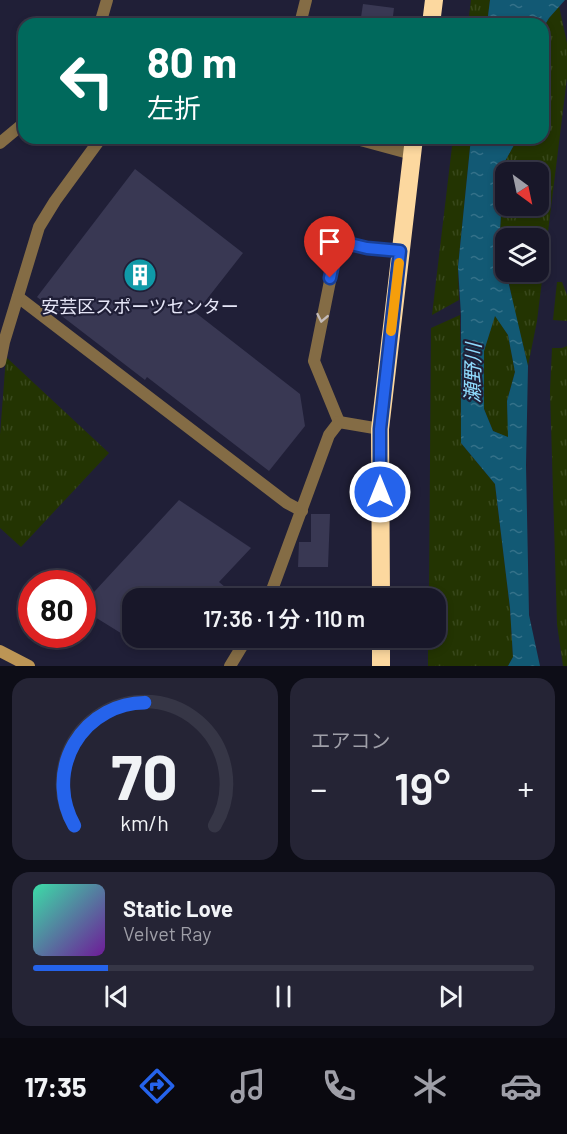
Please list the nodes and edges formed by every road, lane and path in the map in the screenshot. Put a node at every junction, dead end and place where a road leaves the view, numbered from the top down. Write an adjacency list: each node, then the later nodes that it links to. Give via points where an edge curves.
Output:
1 (107, 0): 4 (street)
2 (306, 0): 5 (street)
3 (434, 0): 6 (highway)
4 (101, 18)
5 (302, 18)
6 (432, 18)
7 (18, 128): 8 (street)
8 (0, 143)
9 (97, 144): 13 (street, via 39,227)
10 (398, 144): 11 (street)
11 (413, 146): 12 (highway)
12 (400, 251): 15 (street, one-way to 15, via 338,241 314,361); 16 (highway)
13 (18, 297): 14 (street); 17 (street)
14 (0, 362)
15 (339, 422): 16 (street); 17 (street, via 329,435)
16 (380, 429): 19 (highway)
17 (302, 511): 18 (street)
18 (273, 588)
19 (381, 588)
20 (241, 648): 24 (street)
21 (381, 648): 25 (highway)
22 (0, 651): 23 (street)
23 (29, 666)
24 (230, 666)
25 (381, 666)

